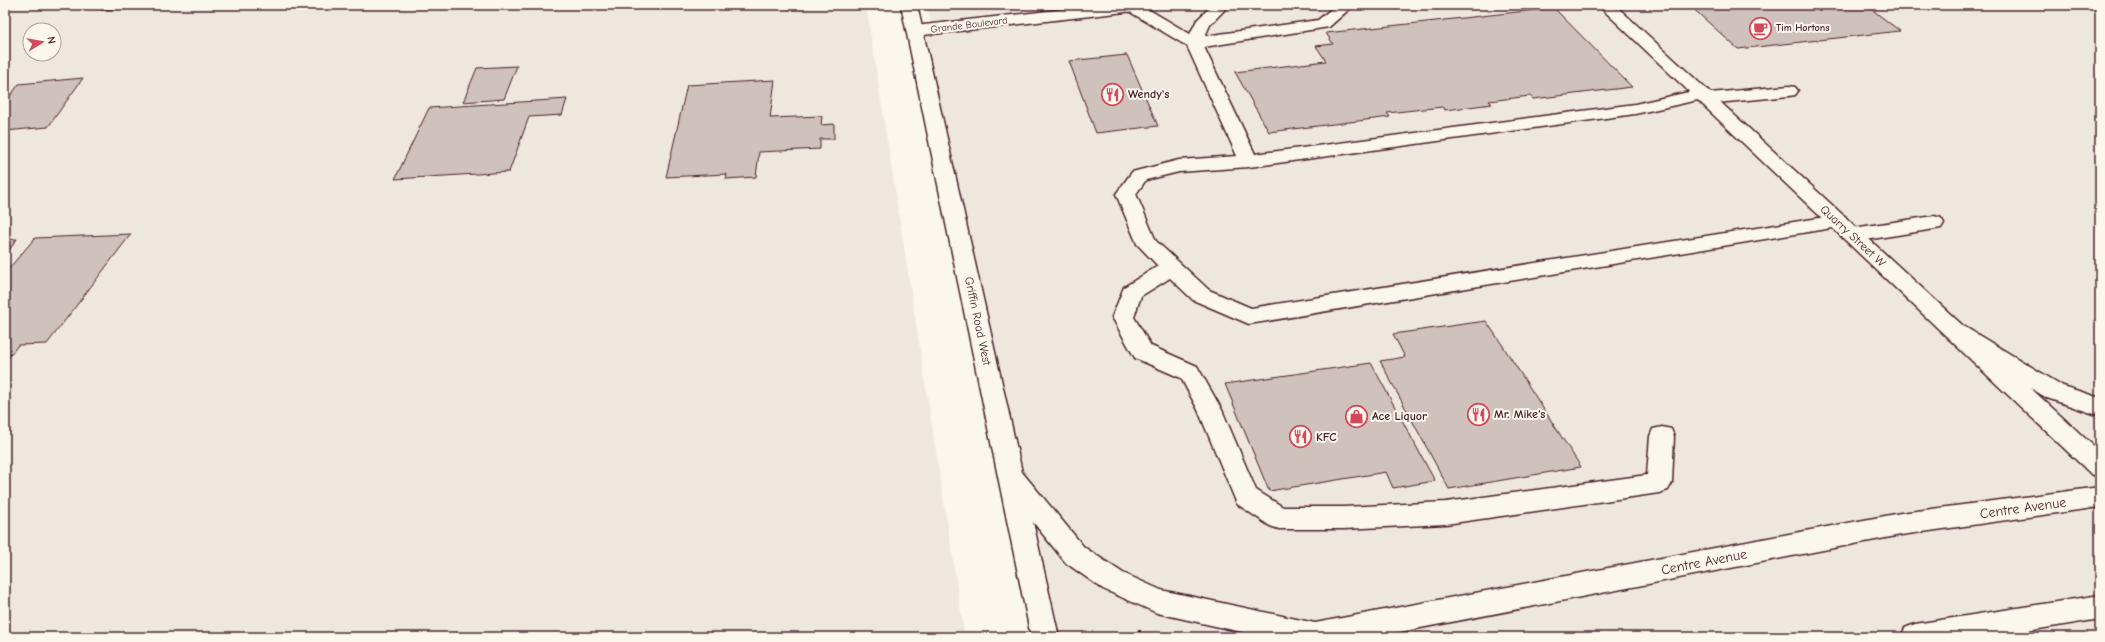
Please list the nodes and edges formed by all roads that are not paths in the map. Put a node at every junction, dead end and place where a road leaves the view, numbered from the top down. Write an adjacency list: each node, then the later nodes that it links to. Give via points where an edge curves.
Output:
1 (909, 5): 6 (main road, Griffin Road West)
2 (1221, 5): 7 (main road, via 1203,23)
3 (1346, 5): 7 (main road, via 1323,24)
4 (1606, 5): 9 (main road, Quarry Street W)
5 (1137, 6): 6 (main road, Grande Boulevard); 7 (main road)
6 (915, 31): 19 (main road, Griffin Road West)
7 (1194, 43): 10 (main road)
8 (1789, 91): 9 (main road)
9 (1704, 97): 10 (main road); 11 (main road, Quarry Street W)
10 (1249, 161): 14 (main road, via 1179,166 1139,176 1126,194 1147,244)
11 (1838, 221): 13 (main road, Quarry Street W); 14 (main road, via 1249,316 1201,296)
12 (1934, 223): 13 (main road)
13 (1853, 235): 15 (main road, Quarry Street W)
14 (1171, 267): 17 (main road, via 1132,292 1123,318 1143,352 1189,372 1210,410 1246,497 1279,518 1446,513 1659,483)
15 (1957, 333): 16 (main road, via 2055,392); 18 (main road, Quarry Street W)
16 (2100, 407)
17 (1662, 436)
18 (2100, 467)
19 (1011, 476): 22 (main road, via 1075,555 1114,581 1157,601); 23 (main road, Griffin Road West)
20 (2100, 497): 22 (main road, Centre Avenue, via 1901,524)
21 (2100, 607): 24 (main road)
22 (1313, 636)
23 (1045, 637)
24 (1915, 637)

